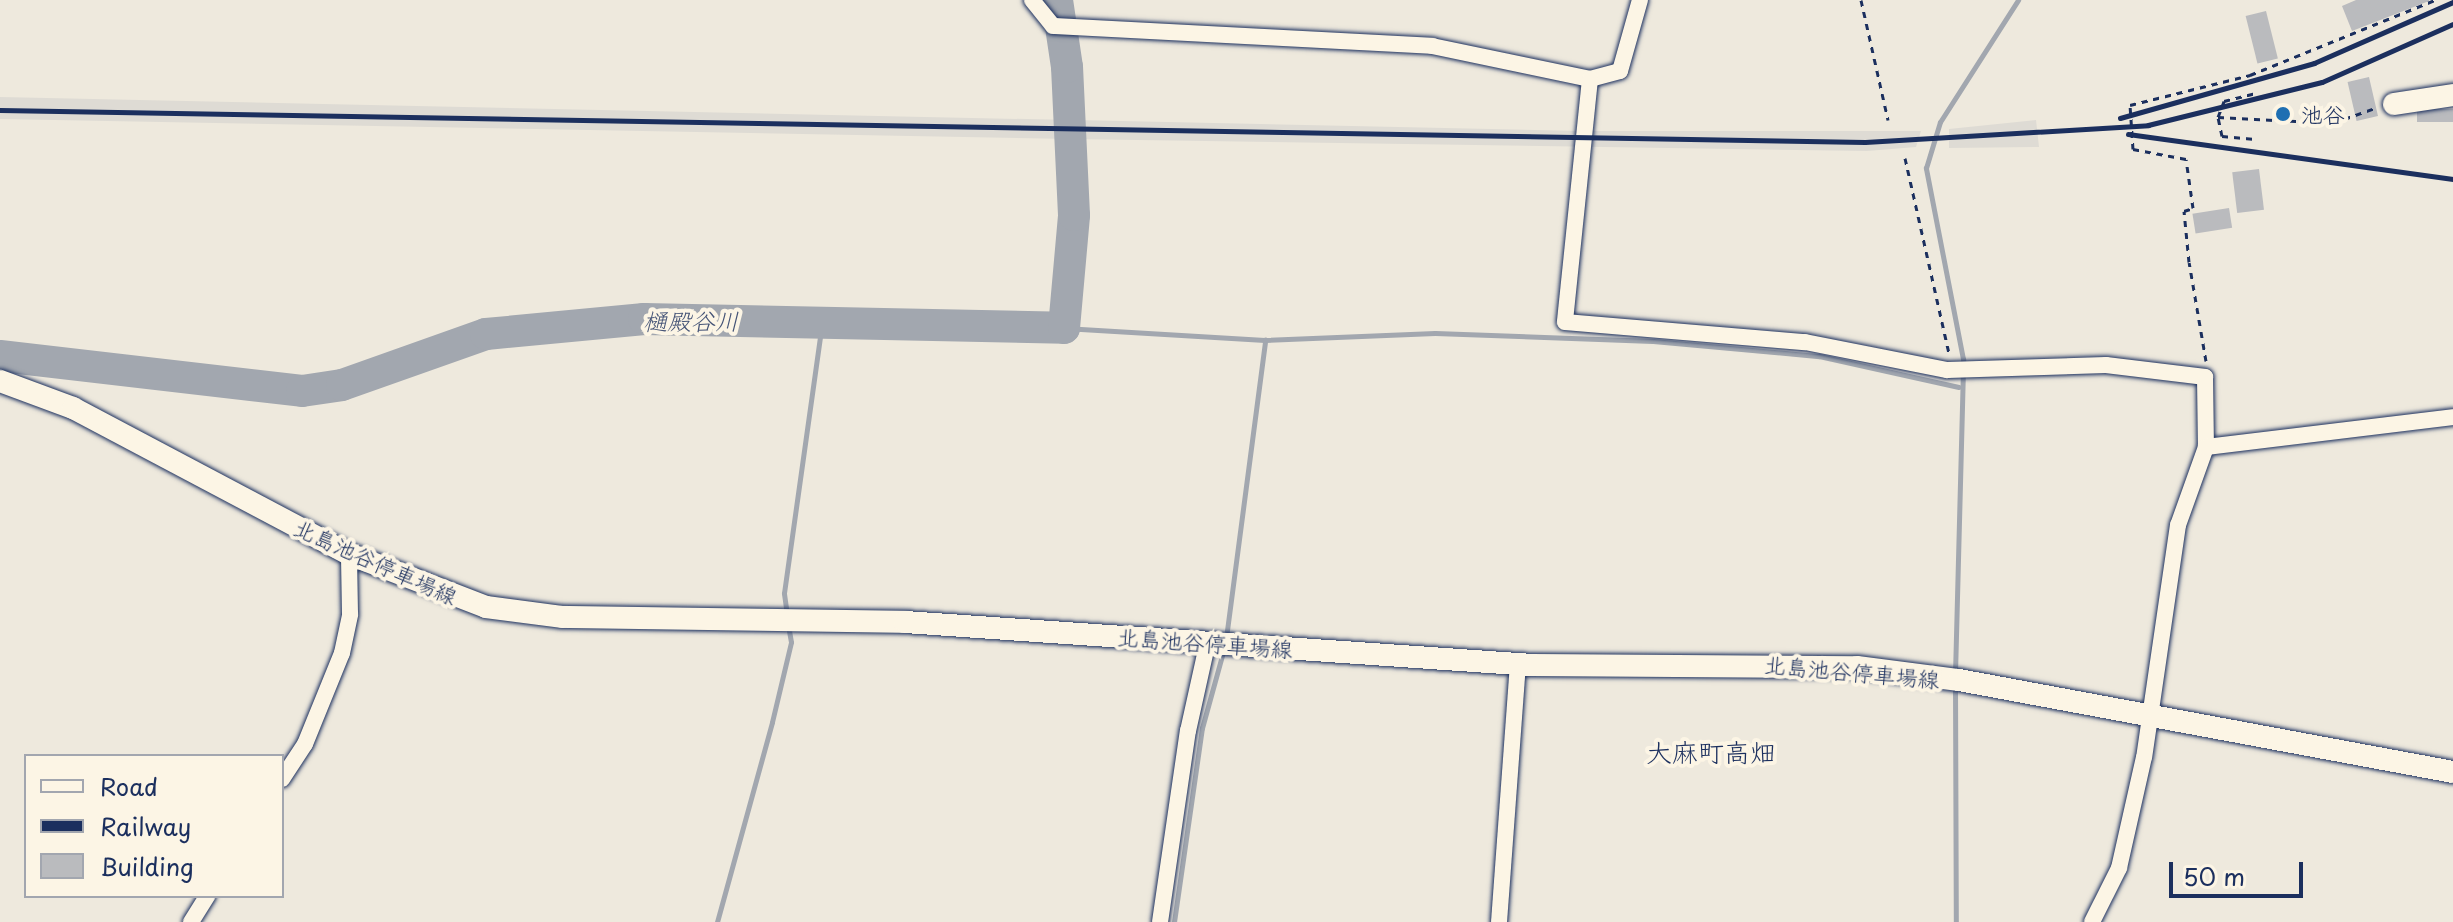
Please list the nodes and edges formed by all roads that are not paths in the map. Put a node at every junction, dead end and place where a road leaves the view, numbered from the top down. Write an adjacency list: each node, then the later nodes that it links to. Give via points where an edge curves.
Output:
1 (1032, 0): 3 (street, via 1060,26 1432,46)
2 (1640, 0): 3 (street, via 1620,71)
3 (1590, 79): 8 (street, via 1565,322 1805,342 1950,370 2106,365 2205,377)
4 (2453, 95): 5 (main road)
5 (2394, 104)
6 (0, 381): 9 (main road, 北島池谷停車場線, via 73,408)
7 (2453, 417): 8 (street)
8 (2206, 447): 12 (street, via 2178,525)
9 (349, 554): 10 (main road, 北島池谷停車場線, via 436,593 563,617 890,622); 14 (street, via 350,614 342,653 305,744)
10 (1220, 642): 11 (main road, 北島池谷停車場線); 17 (street, via 1188,731)
11 (1518, 664): 12 (main road, 北島池谷停車場線, via 1857,667 1959,680); 18 (street)
12 (2148, 718): 13 (main road, 北島池谷停車場線); 19 (street, via 2119,868)
13 (2453, 772)
14 (284, 776)
15 (206, 898): 16 (street)
16 (191, 922)
17 (1160, 922)
18 (1499, 922)
19 (2092, 922)

